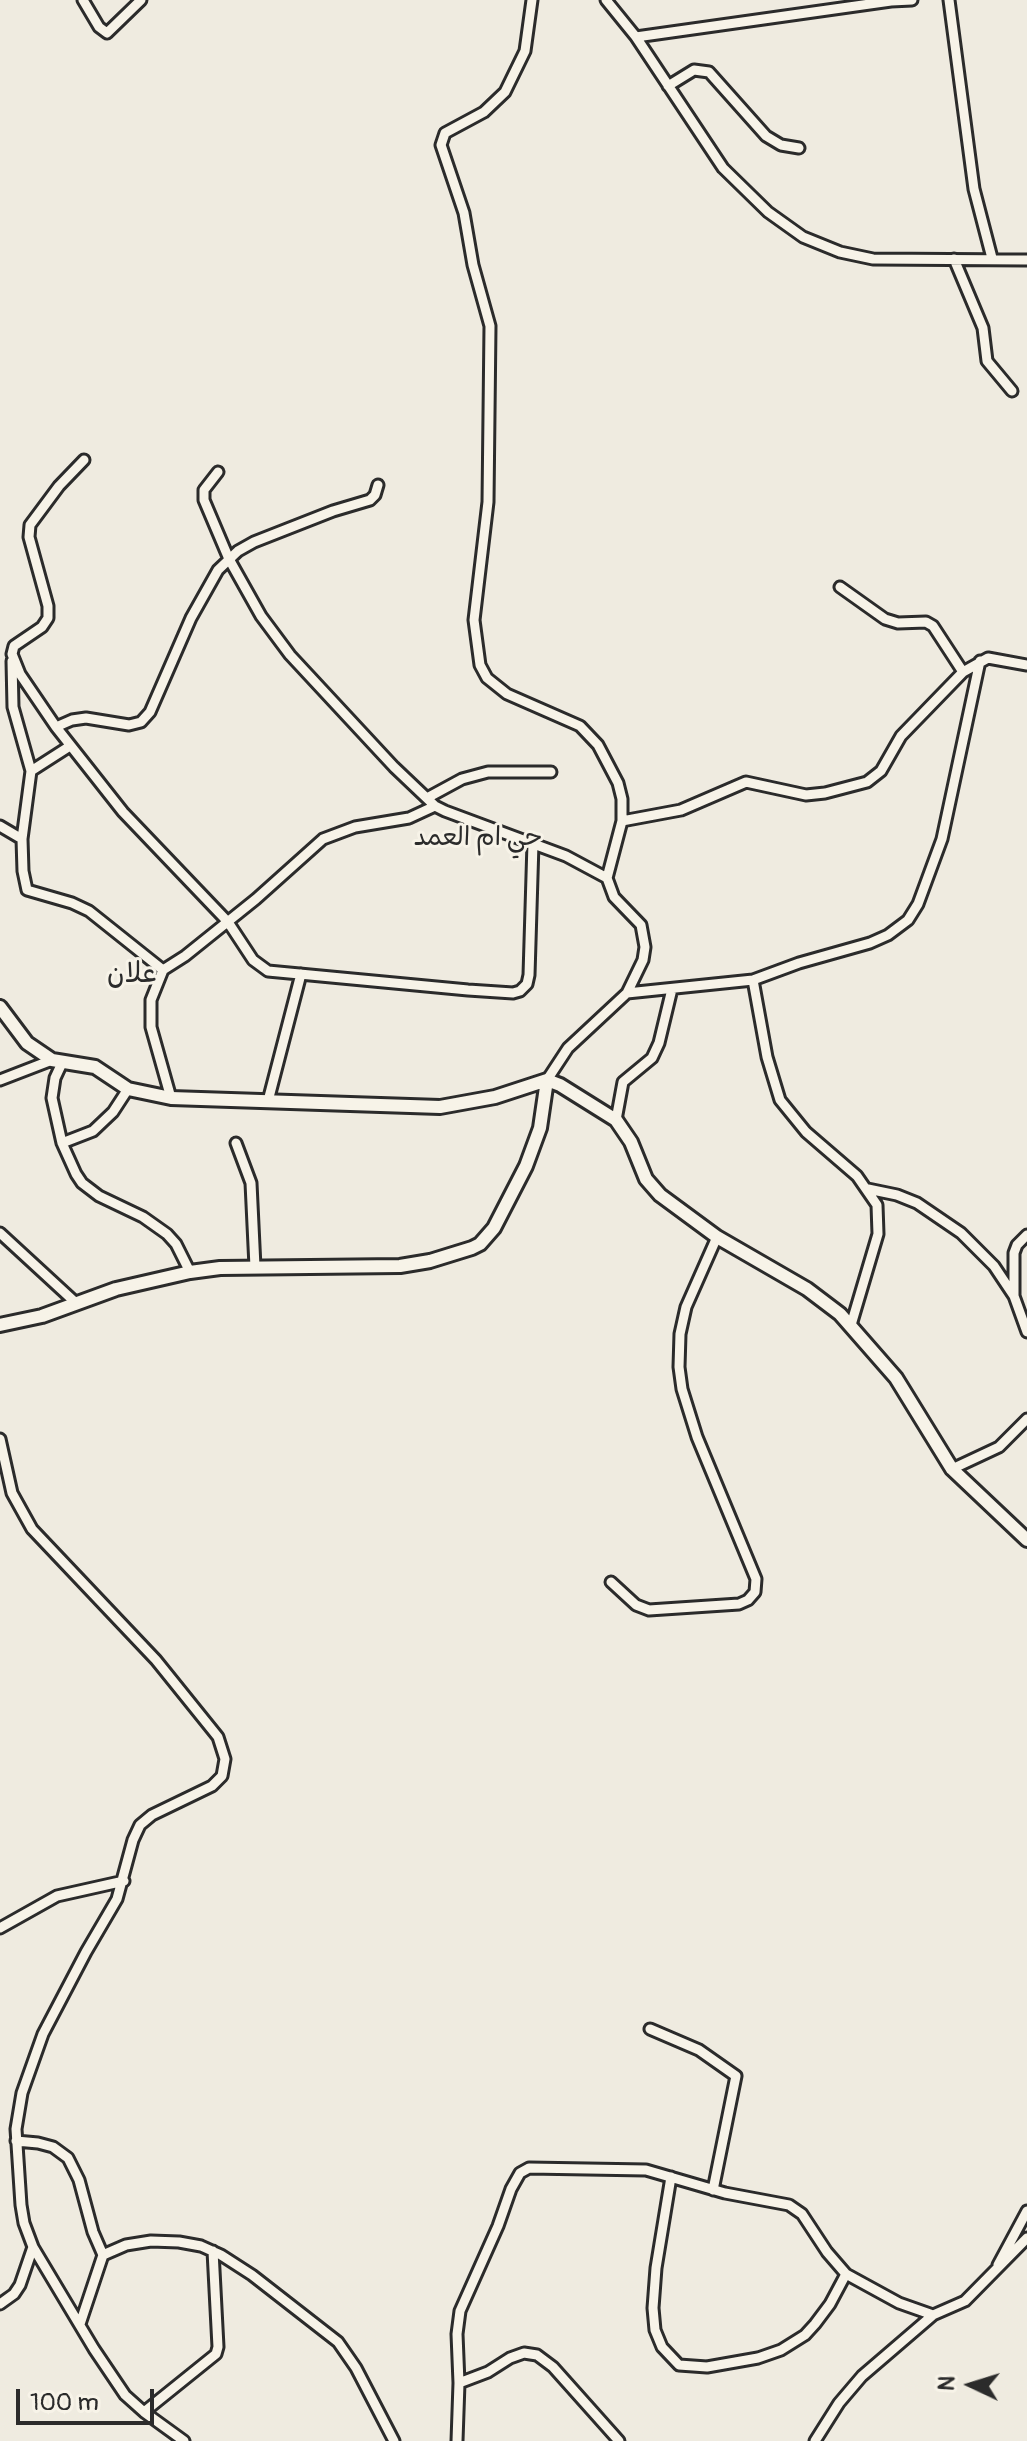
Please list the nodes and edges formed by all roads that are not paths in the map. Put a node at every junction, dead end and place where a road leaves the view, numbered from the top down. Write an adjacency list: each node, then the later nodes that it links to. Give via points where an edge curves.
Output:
1 (83, 0): 2 (street, via 107,33)
2 (141, 0)
3 (532, 0): 31 (street, via 525,51 505,92 484,112 445,133 441,145 464,213 490,326 488,502 475,637 480,665 496,688 570,720 598,745 618,783)
4 (606, 0): 9 (street)
5 (821, 0): 8 (street)
6 (912, 0): 8 (street)
7 (949, 0): 12 (street, via 974,189)
8 (825, 11): 9 (street)
9 (636, 37): 10 (street)
10 (668, 86): 11 (street, via 694,70 709,72 766,136); 13 (street, via 723,168 803,237 862,258)
11 (799, 148)
12 (992, 258): 13 (street); 14 (street)
13 (954, 259): 15 (street, via 978,314 987,361)
14 (1027, 260)
15 (1012, 391)
16 (84, 460): 21 (street, via 29,527 48,618 14,646)
17 (218, 472): 19 (street, via 204,490 204,500)
18 (378, 485): 19 (street, via 370,500 254,542)
19 (229, 559): 25 (street, via 208,583 145,718 129,725 79,719); 29 (street, via 290,655)
20 (840, 587): 24 (street, via 891,622 933,626)
21 (13, 660): 25 (street); 27 (street, via 13,707)
22 (980, 661): 23 (street, via 993,658); 24 (street); 39 (street, via 942,839 914,912 893,932 870,943)
23 (1027, 665)
24 (963, 672): 31 (street, via 901,736 881,771 867,782 806,795 746,782 681,810)
25 (56, 727): 26 (street)
26 (70, 746): 27 (street); 36 (street, via 123,812)
27 (31, 771): 33 (street)
28 (551, 772): 29 (street, via 488,772)
29 (427, 798): 30 (street)
30 (435, 806): 34 (street); 36 (street, via 409,818 355,827 323,839)
31 (622, 821): 35 (street)
32 (0, 826): 33 (street)
33 (22, 839): 37 (street, via 27,890 89,911)
34 (533, 843): 35 (street); 38 (street, via 529,975 520,991)
35 (607, 878): 41 (street, via 614,897 635,918 644,937 643,960)
36 (228, 922): 37 (street); 38 (street, via 262,968)
37 (163, 970): 47 (street, via 151,1000 151,1027)
38 (301, 974): 48 (street)
39 (753, 980): 40 (street); 52 (street, via 780,1100 794,1120)
40 (672, 989): 41 (street); 49 (street, via 659,1043 652,1058 624,1080)
41 (627, 993): 45 (street, via 568,1048)
42 (0, 1007): 43 (street, via 27,1043)
43 (57, 1062): 44 (street); 46 (street, via 95,1067); 50 (street, via 52,1098)
44 (0, 1080)
45 (547, 1080): 48 (street, via 440,1107); 49 (street); 56 (street, via 540,1128 526,1166 504,1212 480,1244 400,1266)
46 (128, 1089): 47 (street); 50 (street, via 93,1131)
47 (171, 1098): 48 (street)
48 (268, 1101)
49 (616, 1120): 55 (street, via 653,1188)
50 (62, 1143): 57 (street, via 82,1183 167,1234)
51 (236, 1143): 56 (street, via 251,1183)
52 (868, 1189): 58 (street, via 897,1195 942,1218 994,1266); 61 (street, via 879,1213 878,1234)
53 (0, 1233): 59 (street)
54 (1027, 1235): 58 (street, via 1014,1253)
55 (717, 1237): 61 (street, via 807,1289); 68 (street, via 686,1307 679,1367 697,1437 756,1579 755,1592 739,1604 649,1610)
56 (255, 1267): 57 (street)
57 (190, 1272): 59 (street)
58 (1014, 1296): 62 (street)
59 (76, 1303): 60 (street)
60 (0, 1325)
61 (851, 1325): 66 (street, via 910,1399)
62 (1027, 1332)
63 (1027, 1419): 66 (street, via 999,1447)
64 (0, 1439): 65 (street)
65 (2, 1466): 69 (street, via 32,1529 156,1660 223,1751 219,1780 143,1821)
66 (952, 1469): 67 (street)
67 (1027, 1540)
68 (611, 1582)
69 (124, 1881): 70 (street, via 57,1896); 72 (street, via 43,2034 22,2093)
70 (0, 1928)
71 (650, 2029): 74 (street, via 699,2050 736,2076)
72 (16, 2141): 77 (street, via 22,2214); 79 (street, via 53,2147 68,2158)
73 (671, 2177): 74 (street); 81 (street, via 653,2308 662,2347 679,2365 707,2367 781,2350 815,2324); 85 (street, via 637,2170 536,2168 520,2173 460,2311)
74 (713, 2190): 81 (street, via 796,2208)
75 (1027, 2211): 80 (street)
76 (1027, 2238): 80 (street)
77 (33, 2247): 82 (street, via 20,2285); 84 (street)
78 (213, 2251): 79 (street, via 151,2241); 86 (street, via 216,2354); 88 (street, via 338,2342)
79 (103, 2255): 84 (street)
80 (995, 2272): 83 (street, via 965,2301)
81 (846, 2274): 83 (street)
82 (0, 2304)
83 (933, 2315): 91 (street, via 862,2376)
84 (80, 2324): 86 (street, via 125,2395)
85 (459, 2383): 89 (street); 90 (street, via 516,2355 537,2355)
86 (144, 2412): 87 (street)
87 (182, 2440)
88 (394, 2441)
89 (457, 2441)
90 (619, 2441)
91 (815, 2441)

